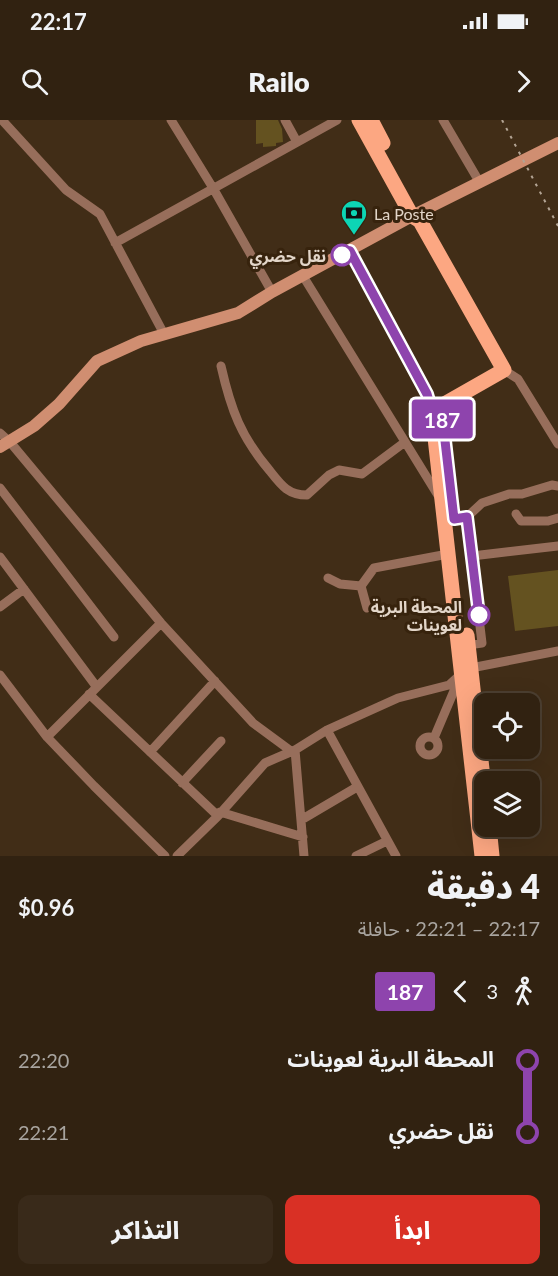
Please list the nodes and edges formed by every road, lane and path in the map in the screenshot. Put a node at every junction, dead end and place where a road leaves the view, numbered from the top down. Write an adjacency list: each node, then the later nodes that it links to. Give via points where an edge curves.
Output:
1 (2, 120): 13 (street, via 66,190 100,214)
2 (171, 120): 11 (street)
3 (285, 120): 8 (street)
4 (337, 120): 8 (street)
5 (359, 120): 12 (main road)
6 (371, 120): 12 (main road)
7 (443, 120): 10 (street)
8 (297, 142): 11 (street)
9 (558, 143): 10 (street)
10 (480, 183): 12 (street)
11 (213, 188): 13 (street); 16 (street)
12 (417, 216): 14 (street); 19 (main road)
13 (115, 243): 17 (street)
14 (350, 251): 15 (street); 20 (street)
15 (303, 276): 16 (street); 22 (street)
16 (272, 292): 17 (street, via 238,313)
17 (164, 334): 24 (street, via 141,340 98,361 34,426)
18 (221, 366): 22 (street, via 228,396 251,449 285,490 307,495 339,470 362,474)
19 (504, 369): 20 (main road); 23 (street, via 518,379)
20 (436, 409): 27 (main road); 29 (main road)
21 (0, 434): 24 (street)
22 (405, 442): 27 (street)
23 (558, 444)
24 (5, 445): 40 (street)
25 (558, 486): 29 (street, via 509,494 482,503)
26 (0, 488): 41 (street)
27 (442, 502): 32 (main road)
28 (516, 514): 30 (street, via 521,521)
29 (460, 518): 33 (street); 42 (main road)
30 (558, 518)
31 (558, 546): 33 (street)
32 (448, 554): 36 (street, via 374,568); 44 (main road)
33 (472, 556): 42 (street, via 482,643)
34 (0, 557): 37 (street)
35 (328, 578): 36 (street, via 340,584)
36 (361, 586): 39 (street)
37 (24, 590): 38 (street); 47 (street)
38 (0, 607)
39 (367, 608)
40 (162, 622): 46 (street); 47 (street)
41 (114, 637)
42 (468, 645): 44 (main road)
43 (558, 651): 44 (street)
44 (466, 671): 49 (street, via 449,685 398,698); 51 (street); 55 (main road)
45 (0, 675): 50 (street)
46 (215, 681): 53 (street, via 253,723); 54 (street)
47 (96, 686): 48 (street)
48 (89, 694): 50 (street); 54 (street)
49 (327, 730): 53 (street); 59 (street)
50 (47, 737): 66 (street)
51 (434, 738)
52 (221, 741): 58 (street)
53 (293, 751): 60 (street, via 265,763); 61 (street)
54 (150, 752): 58 (street)
55 (477, 766): 56 (main road); 57 (main road)
56 (478, 771)
57 (479, 771)
58 (182, 783): 60 (street)
59 (357, 787): 61 (street); 65 (street)
60 (219, 814): 62 (street); 67 (street)
61 (301, 820): 62 (street)
62 (303, 837): 68 (street)
63 (483, 837): 71 (main road)
64 (487, 837): 72 (main road)
65 (387, 841): 69 (street); 70 (street)
66 (165, 856)
67 (177, 856)
68 (304, 856)
69 (356, 856)
70 (396, 856)
71 (482, 856)
72 (492, 856)

